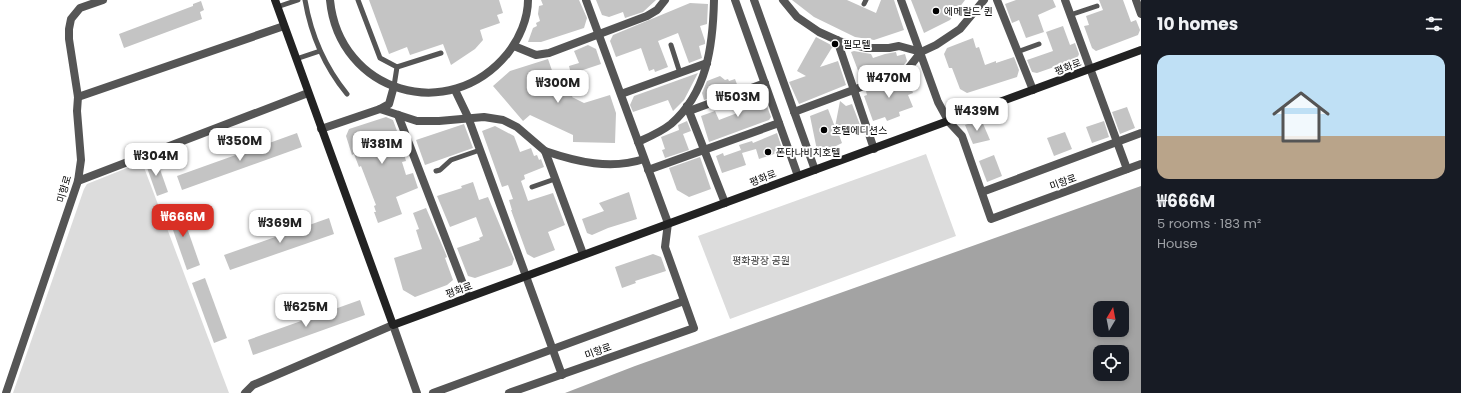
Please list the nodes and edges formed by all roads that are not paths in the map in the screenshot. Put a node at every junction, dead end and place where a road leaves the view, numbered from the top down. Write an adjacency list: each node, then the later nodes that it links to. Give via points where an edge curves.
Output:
1 (103, 0): 46 (street, 미항로, via 80,8 72,19 69,39)
2 (298, 0): 18 (lane)
3 (305, 0): 29 (lane)
4 (330, 0): 39 (street, via 332,18 344,46 364,70)
5 (358, 0): 35 (lane, via 380,58)
6 (528, 0): 27 (street, via 524,26)
7 (586, 0): 23 (street)
8 (665, 0): 23 (street, via 647,16)
9 (714, 0): 34 (street)
10 (735, 0): 38 (street)
11 (754, 0): 49 (street)
12 (783, 0): 24 (street, via 797,17 819,32)
13 (901, 0): 30 (street)
14 (984, 0): 30 (street, via 960,29)
15 (997, 0): 31 (street)
16 (1065, 0): 21 (street)
17 (1136, 0): 20 (street)
18 (276, 4): 22 (street)
19 (1097, 6): 21 (lane)
20 (1141, 14)
21 (1070, 15): 36 (street)
22 (284, 26): 33 (street); 46 (street)
23 (598, 34): 27 (street, via 549,53 536,55); 45 (street)
24 (837, 40): 30 (street, via 866,48 899,46); 40 (street)
25 (1039, 44): 31 (lane)
26 (671, 45): 37 (lane)
27 (514, 46): 41 (street, via 498,66 478,81)
28 (1141, 50): 36 (street, 평화로)
29 (320, 51): 33 (lane); 44 (lane)
30 (921, 52): 40 (street, via 907,70); 52 (street, via 938,102)
31 (1017, 52): 42 (street)
32 (441, 53): 35 (lane)
33 (296, 59): 43 (street)
34 (707, 63): 37 (street); 48 (street, via 700,87)
35 (398, 67): 39 (lane)
36 (1091, 69): 42 (street, 평화로); 57 (street)
37 (680, 73): 45 (street)
38 (765, 83): 48 (street); 53 (street)
39 (394, 86): 41 (street, via 422,93); 47 (street, via 388,104)
40 (853, 89): 49 (street); 58 (street)
41 (455, 90): 51 (street)
42 (1033, 90): 52 (street, 평화로)
43 (308, 93): 54 (street); 70 (street)
44 (347, 94)
45 (620, 94): 56 (street)
46 (78, 97): 70 (street, 미항로, via 81,160)
47 (380, 109): 50 (street); 54 (street)
48 (688, 109): 56 (street, via 670,125); 60 (street)
49 (794, 112): 66 (street)
50 (398, 115): 51 (street, via 417,120 439,121); 77 (street)
51 (468, 117): 59 (street); 61 (street, via 484,116 503,120 517,128)
52 (949, 122): 58 (street, 평화로); 72 (street, via 962,136)
53 (779, 124): 60 (street); 68 (street)
54 (321, 129): 79 (street)
55 (1141, 134): 57 (street)
56 (638, 142): 62 (street)
57 (1117, 142): 64 (street); 72 (street)
58 (874, 149): 66 (street, 평화로)
59 (480, 150): 67 (lane, via 451,160); 76 (street)
60 (704, 151): 65 (street); 73 (street)
61 (545, 152): 62 (street, via 592,164); 69 (street)
62 (644, 159): 65 (street)
63 (1141, 164): 64 (street, 미항로)
64 (1127, 169): 72 (street, 미항로, via 991,219)
65 (648, 170): 74 (street)
66 (815, 170): 68 (street, 평화로)
67 (436, 171)
68 (798, 176): 73 (street, 평화로)
69 (555, 179): 71 (lane); 75 (street)
70 (78, 181): 82 (street, 미항로)
71 (532, 188)
72 (982, 192)
73 (725, 203): 74 (street, 평화로)
74 (668, 223): 75 (street, 평화로); 78 (street, via 665,247)
75 (583, 254): 76 (street, 평화로)
76 (527, 275): 77 (street, 평화로); 80 (street)
77 (468, 297): 79 (street, 평화로)
78 (684, 301): 80 (street); 81 (street, 미항로, via 694,328)
79 (393, 325): 83 (street, via 253,385); 84 (street)
80 (553, 349): 81 (street); 85 (street)
81 (562, 374): 86 (street, 미항로)
82 (6, 393)
83 (245, 393)
84 (417, 393)
85 (433, 393)
86 (510, 393)

